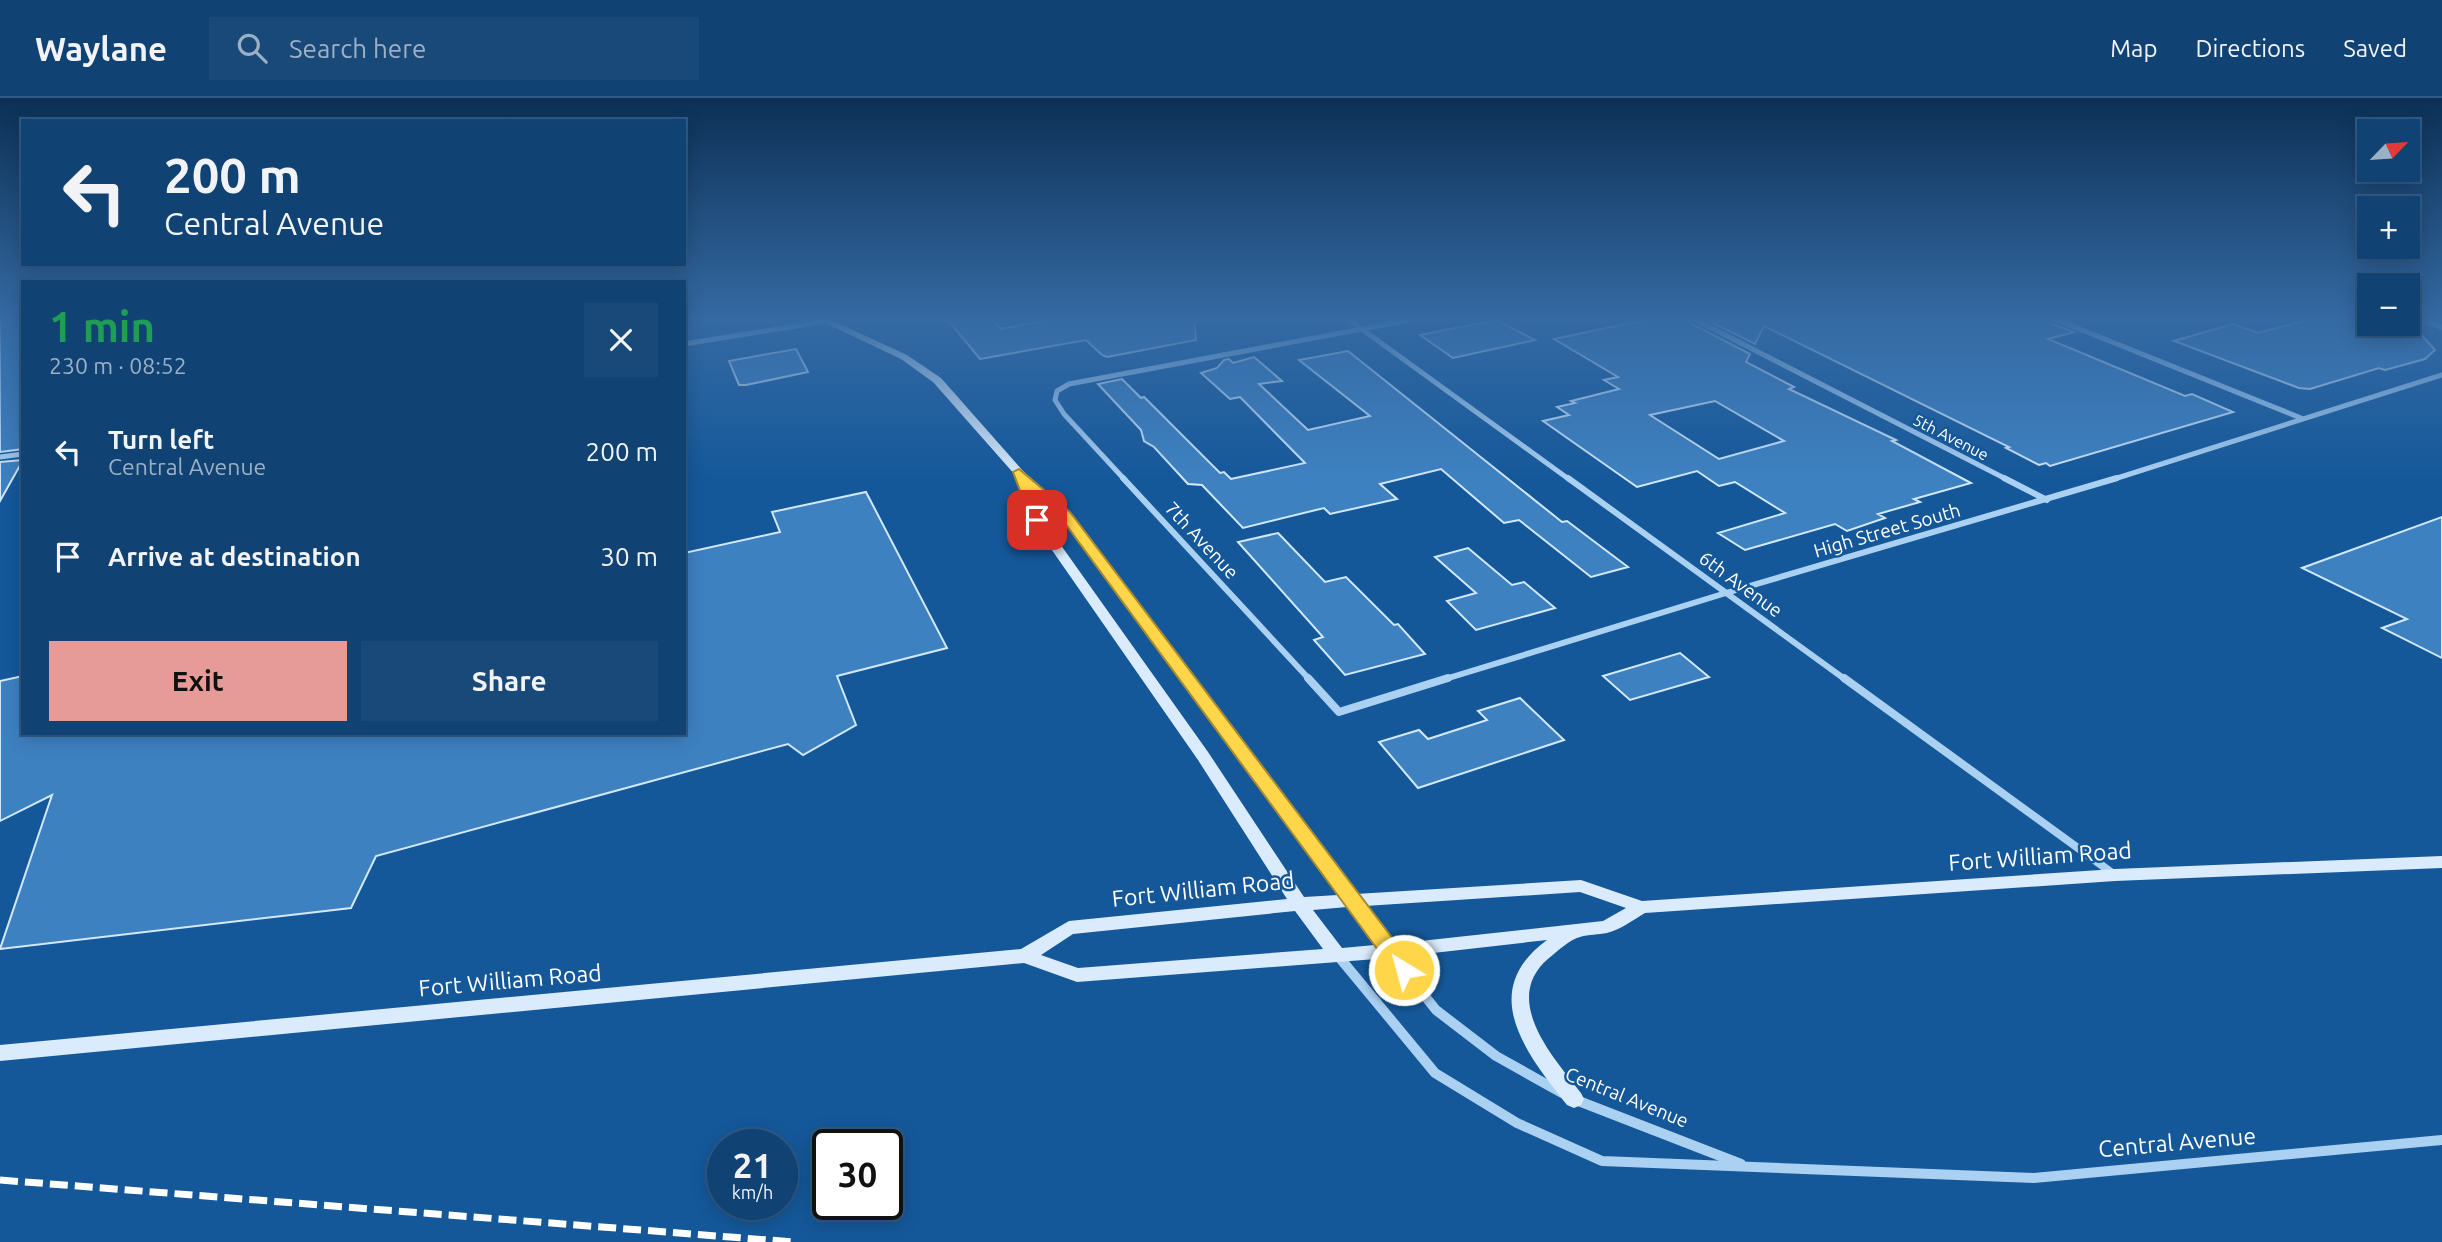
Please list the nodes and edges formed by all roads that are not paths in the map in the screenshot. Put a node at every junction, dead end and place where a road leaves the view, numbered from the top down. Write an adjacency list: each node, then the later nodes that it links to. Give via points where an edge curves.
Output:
1 (927, 372): 10 (main road, Central Avenue)
2 (1139, 372): 13 (street, 7th Avenue, via 1064,387 1055,400)
3 (1423, 372): 12 (street, 6th Avenue)
4 (1798, 372): 11 (street, 5th Avenue)
5 (2188, 372): 7 (street)
6 (2442, 375): 7 (street, High Street South)
7 (2301, 418): 11 (street, High Street South)
8 (21, 454): 9 (street)
9 (0, 457)
10 (1019, 472): 16 (main road, Central Avenue, via 1066,515); 17 (main road, Central Avenue, via 1037,520 1203,756)
11 (2048, 500): 12 (street, High Street South)
12 (1726, 593): 13 (street, High Street South); 15 (street, 6th Avenue)
13 (1339, 712)
14 (2442, 862): 15 (main road, Fort William Road)
15 (2115, 875): 18 (main road, Fort William Road)
16 (1355, 902): 17 (main road, Fort William Road); 18 (main road, Fort William Road, via 1581,886); 20 (main road, Central Avenue)
17 (1299, 904): 21 (main road, Central Avenue); 22 (main road, Fort William Road, via 1069,928)
18 (1642, 907): 19 (main road, Fort William Road, via 1606,927)
19 (1573, 931): 20 (main road, Fort William Road); 24 (main road, via 1542,954 1525,974 1519,1002 1531,1042)
20 (1389, 951): 21 (main road, Fort William Road); 24 (street, Central Avenue, via 1436,1010 1496,1056)
21 (1337, 954): 22 (main road, Fort William Road, via 1077,975); 26 (street, Central Avenue, via 1435,1073 1517,1123 1602,1161)
22 (1025, 956): 23 (main road, Fort William Road)
23 (0, 1053)
24 (1574, 1099): 26 (street, Central Avenue)
25 (2442, 1140): 26 (street, Central Avenue, via 2034,1178)
26 (1748, 1166)

